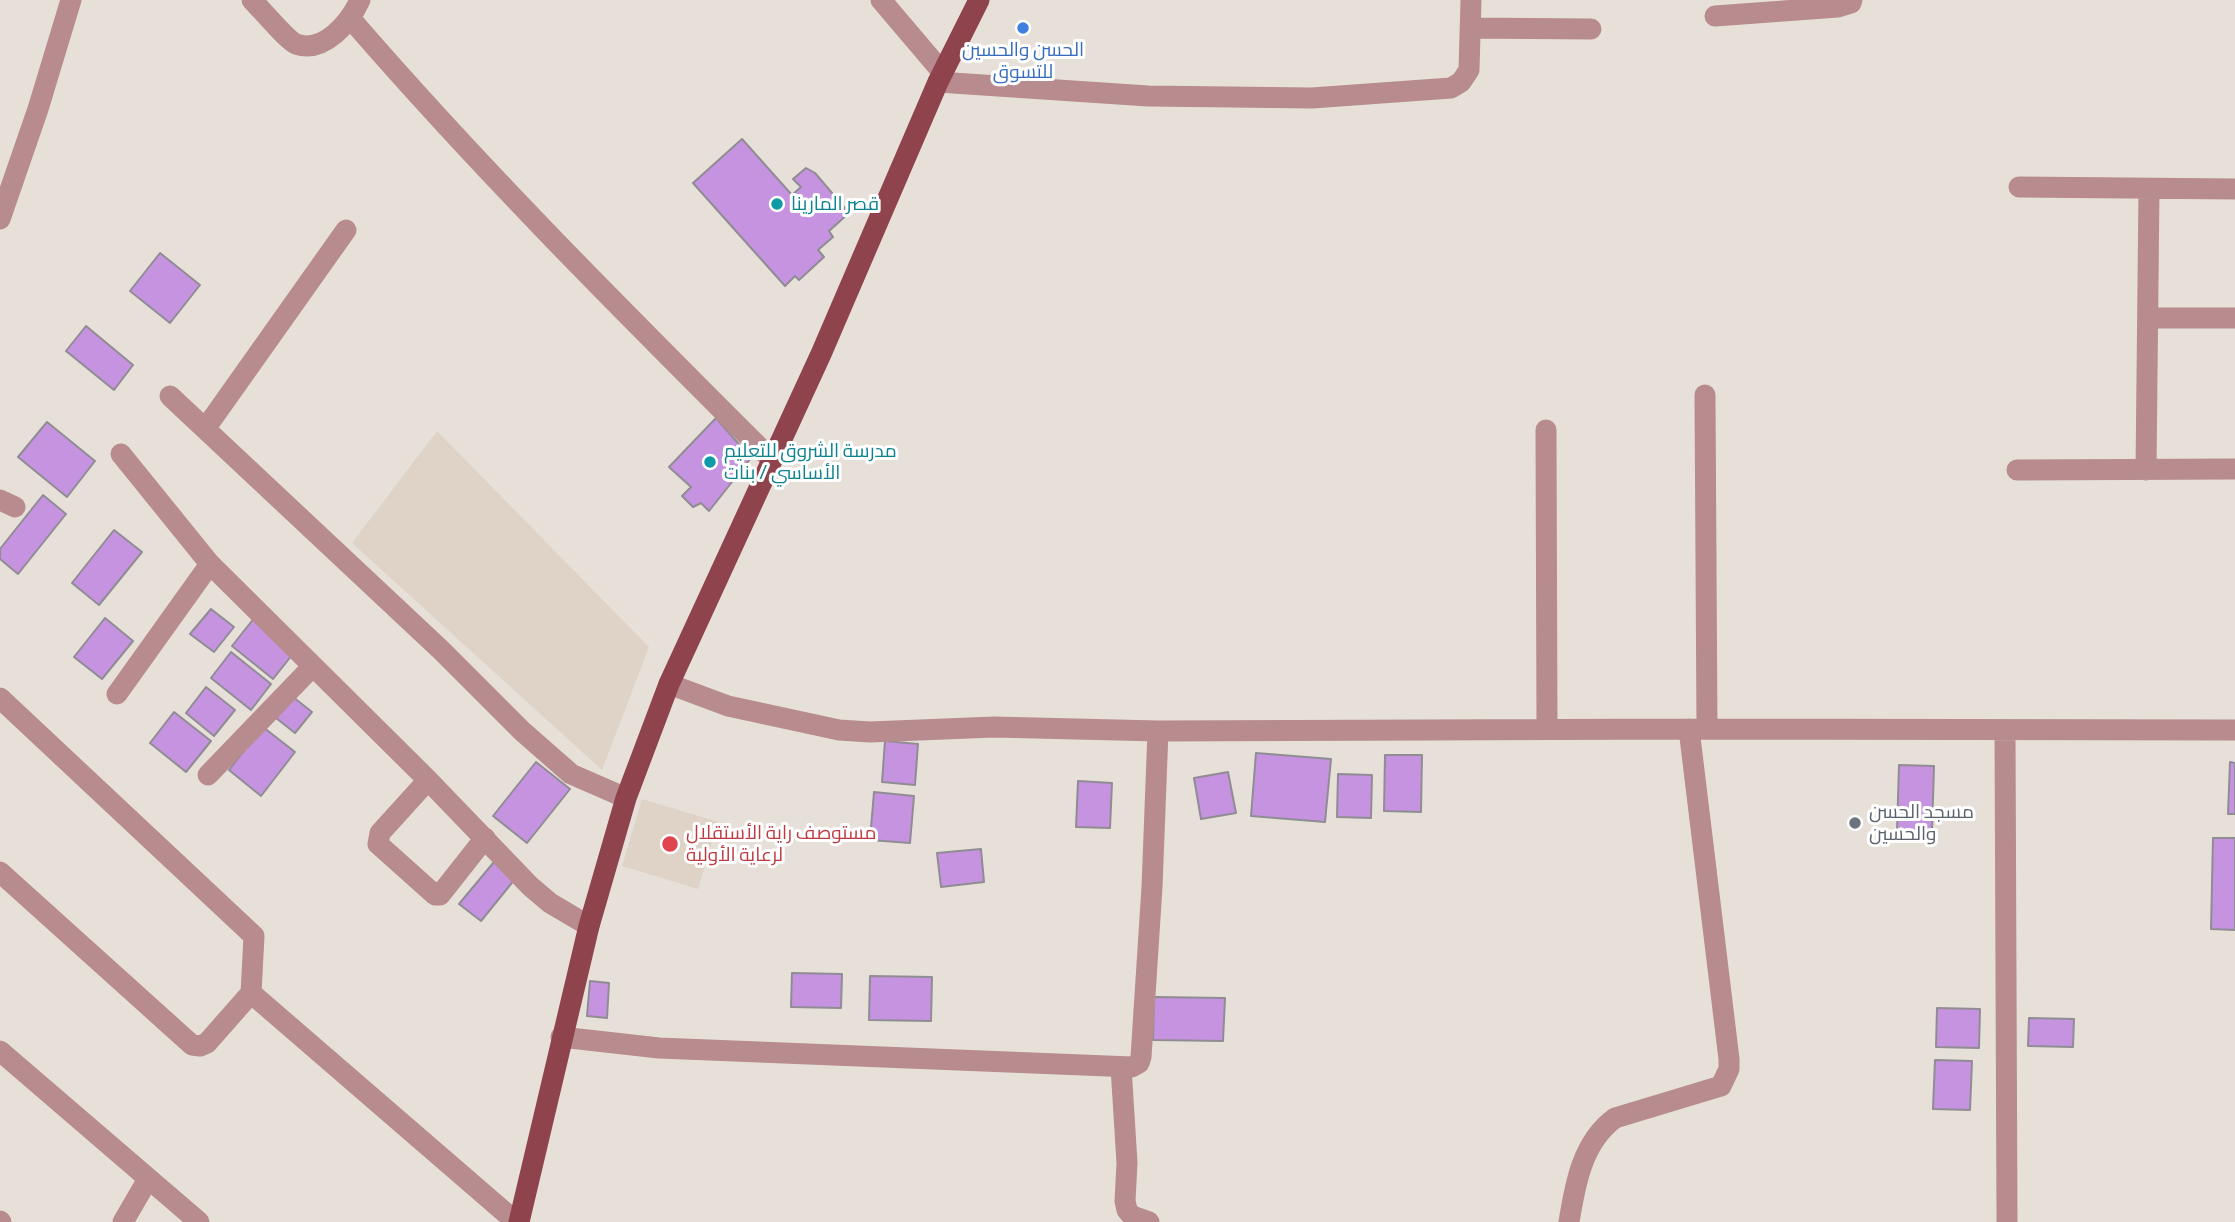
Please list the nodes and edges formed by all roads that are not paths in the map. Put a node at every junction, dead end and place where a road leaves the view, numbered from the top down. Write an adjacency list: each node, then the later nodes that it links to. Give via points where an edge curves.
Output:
1 (71, 0): 15 (street)
2 (252, 0): 7 (street, via 294,43 309,46 343,27)
3 (881, 0): 11 (street)
4 (979, 0): 11 (main road)
5 (1471, 0): 9 (street)
6 (1852, 0): 8 (street, via 1838,7)
7 (355, 9): 24 (street, via 402,79)
8 (1715, 16)
9 (1471, 28): 10 (street); 11 (street, via 1469,70 1451,88 1312,98 1148,96)
10 (1591, 29)
11 (941, 78): 24 (main road)
12 (2019, 187): 13 (street)
13 (2149, 190): 14 (street); 17 (street)
14 (2235, 190)
15 (1, 212)
16 (346, 230): 21 (street)
17 (2148, 318): 18 (street); 27 (street)
18 (2235, 318)
19 (1705, 395): 34 (street)
20 (170, 396): 21 (street)
21 (205, 429): 40 (street, via 570,774)
22 (1546, 430): 33 (street)
23 (121, 454): 28 (street)
24 (772, 460): 30 (main road)
25 (2235, 469): 27 (street)
26 (2017, 470): 27 (street)
27 (2146, 470)
28 (210, 564): 29 (street); 31 (street)
29 (313, 666): 38 (street); 39 (street)
30 (669, 684): 37 (street, via 728,706 839,730); 40 (main road)
31 (117, 694)
32 (0, 698): 44 (street, via 254,936)
33 (1547, 729): 34 (street); 37 (street)
34 (1698, 729): 35 (street); 53 (street, via 1729,1069 1721,1086 1615,1118 1604,1126 1582,1161)
35 (2005, 730): 36 (street); 54 (street)
36 (2235, 730)
37 (1158, 731): 47 (street, via 1141,1057 1132,1067)
38 (208, 775)
39 (428, 780): 41 (street); 41 (street, via 380,833 378,844 440,895)
40 (626, 797): 43 (main road)
41 (485, 838): 43 (street, via 540,895)
42 (0, 872): 44 (street, via 191,1045 208,1043)
43 (589, 926): 45 (main road)
44 (251, 993): 51 (street)
45 (561, 1037): 47 (street, via 659,1048); 51 (main road)
46 (0, 1051): 48 (street)
47 (1121, 1066): 52 (street, via 1125,1201 1132,1216)
48 (148, 1179): 49 (street); 50 (street)
49 (123, 1222)
50 (199, 1222)
51 (518, 1222)
52 (1149, 1222)
53 (1569, 1222)
54 (2007, 1222)

